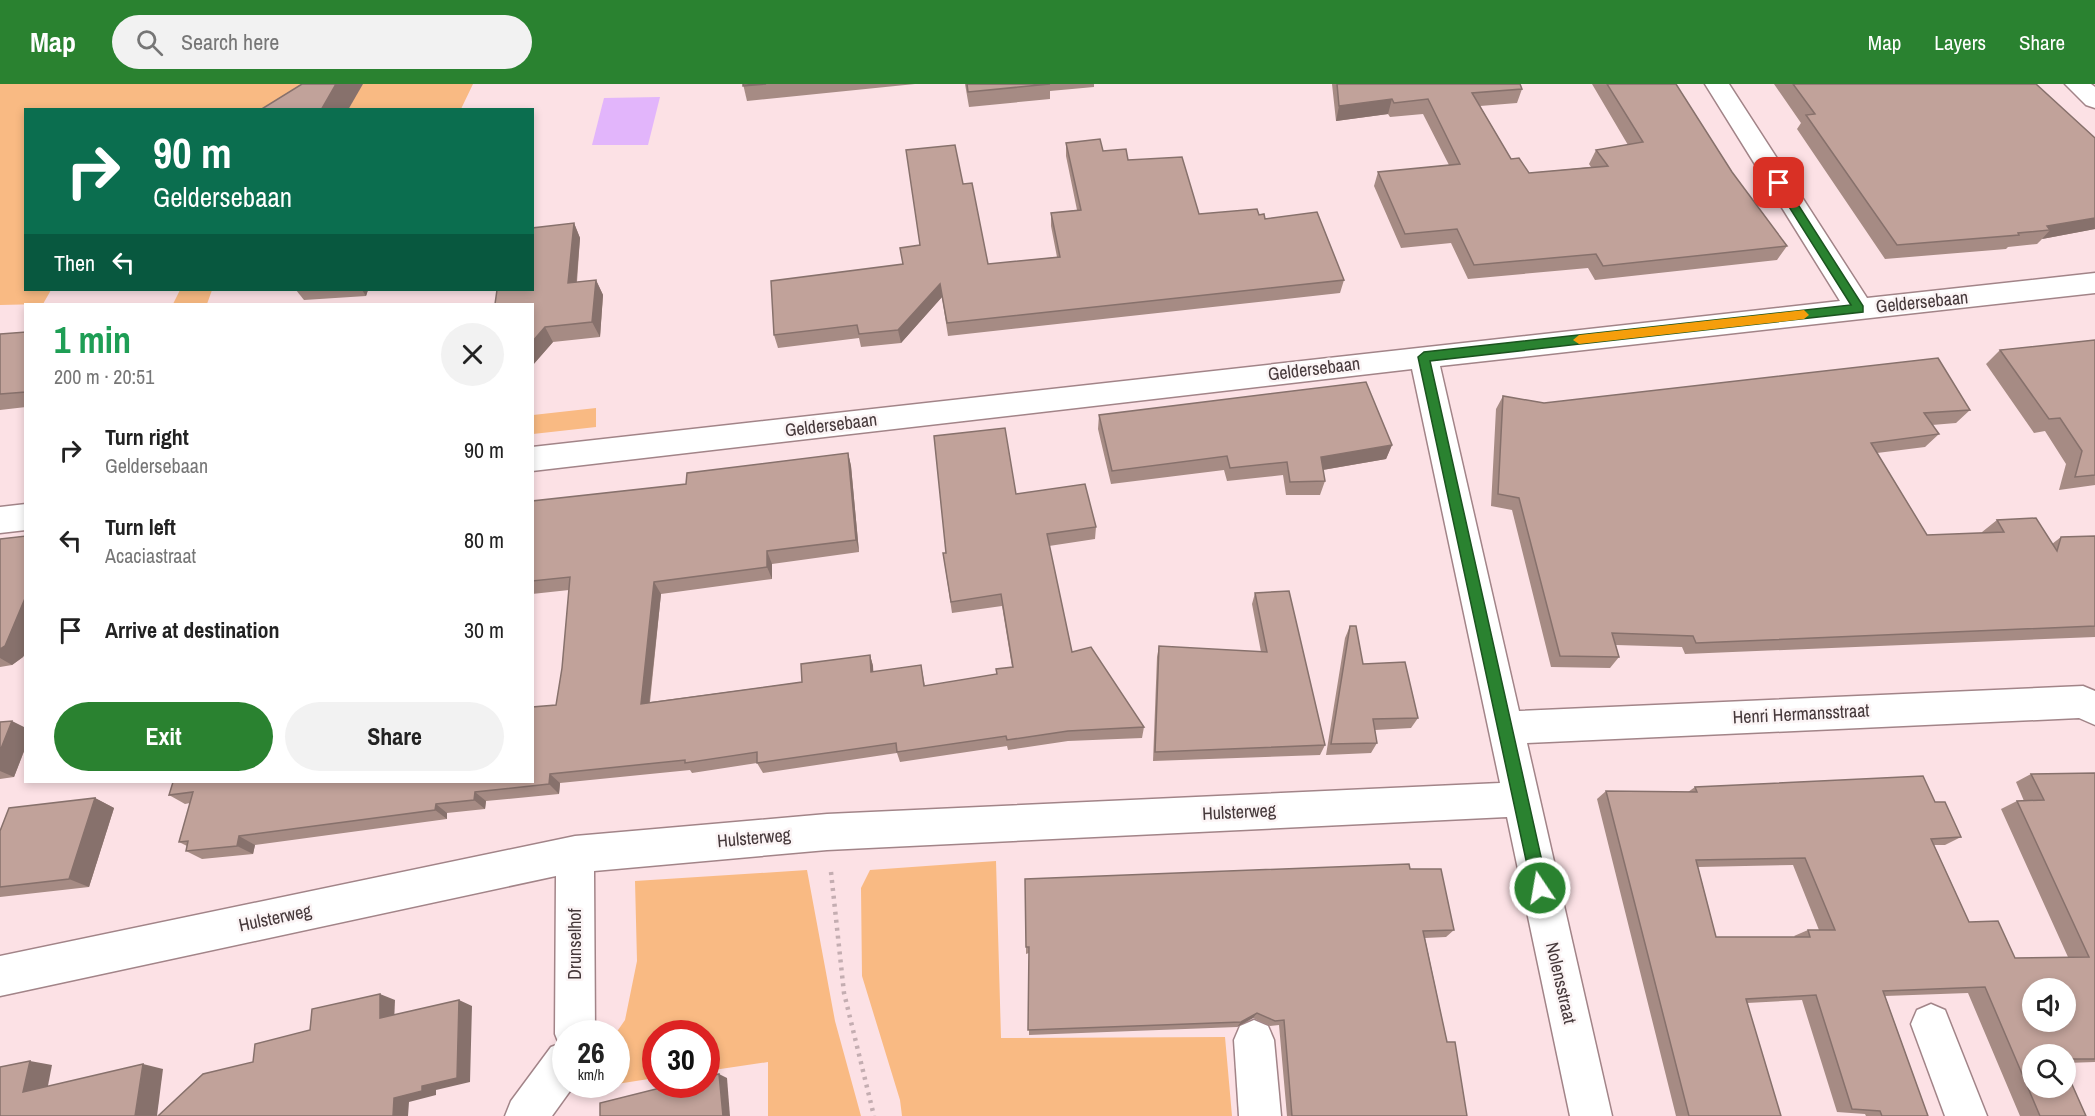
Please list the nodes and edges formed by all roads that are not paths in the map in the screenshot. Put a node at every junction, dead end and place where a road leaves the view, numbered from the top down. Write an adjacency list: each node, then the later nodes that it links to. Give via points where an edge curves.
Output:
1 (1716, 84): 5 (street)
2 (2077, 84): 3 (street)
3 (2095, 100)
4 (2095, 283): 5 (street, Geldersebaan)
5 (1859, 309): 6 (street, Geldersebaan)
6 (1424, 357): 7 (street, Geldersebaan); 11 (street, Nolensstraat)
7 (534, 459)
8 (24, 518): 9 (street)
9 (0, 520)
10 (2095, 709): 11 (street, Henri Hermansstraat, via 2083,702)
11 (1506, 728): 12 (street, Nolensstraat)
12 (1520, 799): 13 (street, Hulsterweg, via 827,832); 21 (street, Nolensstraat)
13 (575, 854): 14 (street, Hulsterweg); 15 (street, Drunselhof)
14 (0, 976)
15 (575, 1020)
16 (1931, 1024): 22 (street)
17 (1254, 1040): 20 (street)
18 (552, 1081): 19 (street)
19 (526, 1116)
20 (1260, 1116)
21 (1591, 1116)
22 (1966, 1116)

